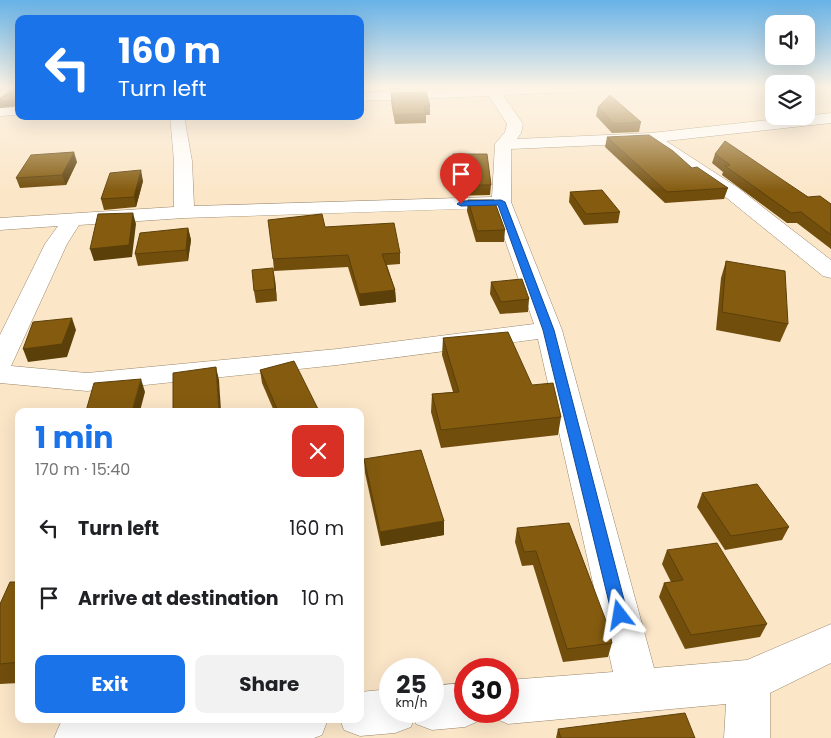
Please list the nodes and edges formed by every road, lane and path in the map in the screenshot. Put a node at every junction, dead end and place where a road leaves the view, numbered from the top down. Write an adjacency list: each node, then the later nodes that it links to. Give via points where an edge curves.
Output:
1 (178, 122): 7 (street)
2 (514, 122): 5 (street, via 513,133)
3 (791, 122): 4 (street)
4 (651, 138): 5 (street); 10 (street, via 730,191)
5 (503, 144): 6 (street)
6 (501, 202): 7 (street); 11 (street)
7 (184, 212): 8 (street)
8 (73, 219): 9 (street); 12 (street, via 56,244)
9 (0, 224)
10 (831, 271)
11 (549, 330): 13 (street, via 337,357 87,382); 16 (street)
12 (0, 362)
13 (0, 374)
14 (831, 643): 15 (street)
15 (749, 681): 16 (street); 22 (street)
16 (639, 691): 17 (street)
17 (519, 701)
18 (379, 712): 19 (street)
19 (364, 714)
20 (258, 723): 21 (street)
21 (77, 738)
22 (747, 738)

